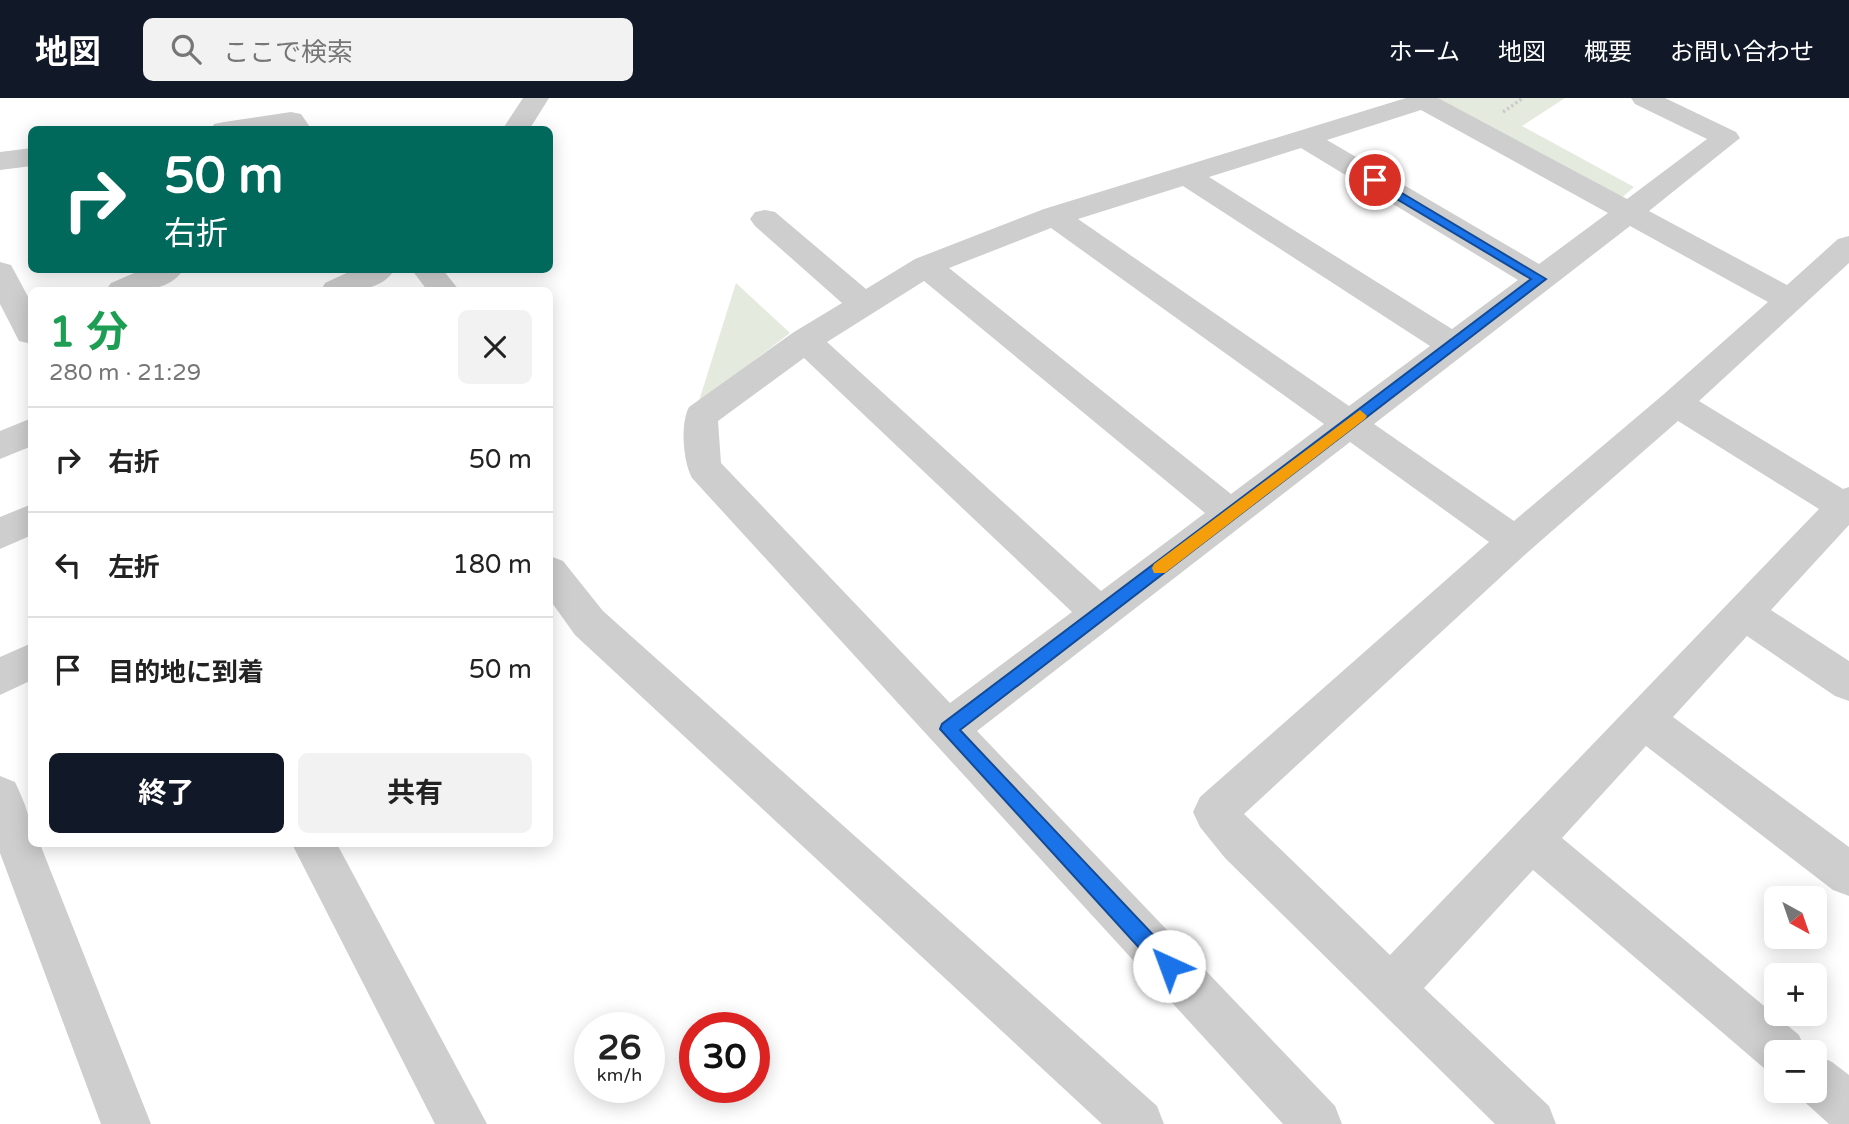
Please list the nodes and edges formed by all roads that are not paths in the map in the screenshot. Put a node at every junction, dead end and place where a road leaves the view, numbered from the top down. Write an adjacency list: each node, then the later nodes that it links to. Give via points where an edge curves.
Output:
1 (536, 98): 5 (street)
2 (1644, 98): 10 (street, via 1726,138)
3 (251, 126): 4 (street, via 291,120)
4 (296, 126)
5 (518, 126)
6 (1304, 138): 9 (street); 10 (street, via 1424,101); 19 (street)
7 (28, 158): 8 (street)
8 (0, 161)
9 (1186, 175): 11 (street); 28 (street)
10 (1628, 212): 19 (street); 23 (street)
11 (1054, 216): 14 (street); 31 (street)
12 (765, 219): 24 (street)
13 (1849, 246): 23 (street)
14 (926, 266): 24 (street); 35 (street)
15 (0, 272): 25 (street)
16 (161, 273): 20 (street)
17 (373, 273): 21 (street)
18 (429, 273): 22 (street)
19 (1540, 279): 28 (street)
20 (129, 287)
21 (342, 287)
22 (441, 287)
23 (1790, 300): 30 (street)
24 (864, 304): 27 (street)
25 (28, 327)
26 (28, 334): 29 (street)
27 (804, 340): 41 (street); 46 (street, via 701,416 704,468)
28 (1453, 345): 31 (street)
29 (0, 347)
30 (1676, 403): 34 (street); 38 (street)
31 (1349, 424): 35 (street); 38 (street)
32 (28, 433): 33 (street)
33 (0, 446)
34 (1847, 506): 40 (street)
35 (1231, 514): 41 (street)
36 (28, 520): 37 (street)
37 (0, 534)
38 (1515, 541): 51 (street, via 1215,812 1241,843)
39 (553, 576): 57 (street, via 589,623)
40 (1744, 613): 44 (street); 45 (street)
41 (1100, 614): 46 (street)
42 (28, 662): 43 (street)
43 (0, 677)
44 (1849, 683)
45 (1643, 719): 48 (street); 50 (street)
46 (948, 729): 58 (street)
47 (0, 796): 55 (street)
48 (1531, 840): 51 (street); 52 (street)
49 (316, 847): 56 (street)
50 (1849, 874)
51 (1392, 988): 59 (street)
52 (1769, 1040)
53 (1827, 1089): 54 (street)
54 (1849, 1108)
55 (126, 1124)
56 (462, 1124)
57 (1139, 1124)
58 (1317, 1124)
59 (1531, 1124)

